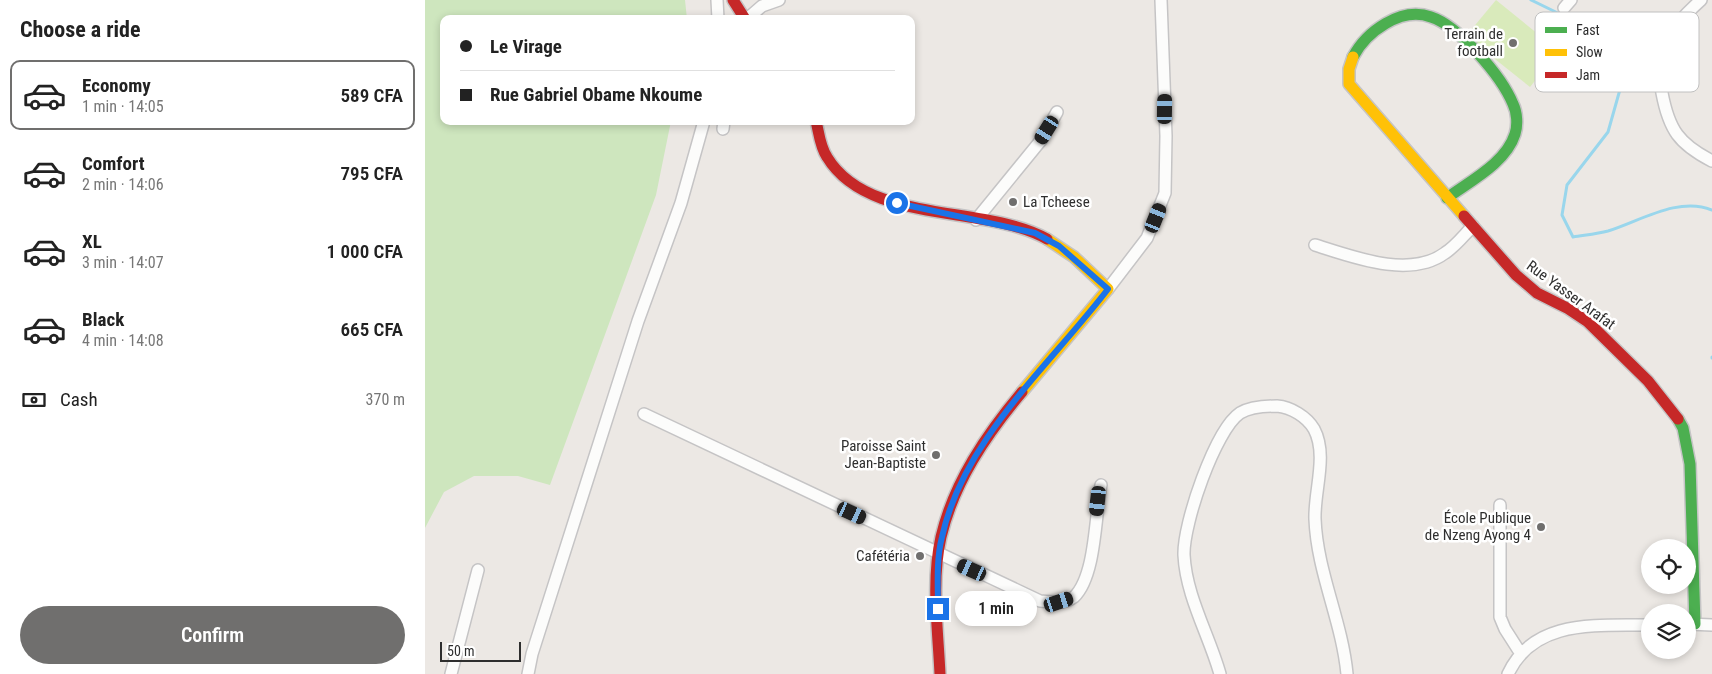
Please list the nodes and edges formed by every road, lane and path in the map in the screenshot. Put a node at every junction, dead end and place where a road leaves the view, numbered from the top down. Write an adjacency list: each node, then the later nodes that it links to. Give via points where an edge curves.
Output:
1 (717, 0): 7 (street)
2 (733, 0): 8 (street)
3 (779, 0): 9 (street, via 762,6)
4 (1161, 0): 19 (street, via 1165,193 1147,238)
5 (1701, 0): 6 (street)
6 (1689, 12)
7 (718, 15)
8 (743, 15)
9 (751, 15)
10 (1662, 92): 14 (street, via 1674,133 1691,149)
11 (1057, 112): 16 (street, via 1037,146)
12 (703, 125): 31 (street, via 681,204 639,321)
13 (817, 125): 16 (street, via 826,157 846,179 897,203)
14 (1712, 160)
15 (1447, 198): 15 (street, Rue Yasser Arafat, via 1349,84 1349,61 1360,44 1376,29 1409,16 1428,15 1442,20 1495,73 1515,105 1515,134 1509,146); 17 (street, Rue Yasser Arafat)
16 (976, 220): 19 (street, via 1035,233 1059,246)
17 (1473, 226): 18 (street, via 1446,253 1420,266 1401,266); 25 (street, Rue Yasser Arafat, via 1516,275 1537,293 1567,308 1608,340 1648,381 1683,428 1690,464)
18 (1315, 245)
19 (1108, 289): 23 (street, via 1019,396 971,463 947,518)
20 (644, 414): 23 (street)
21 (1101, 485): 23 (street, via 1092,558 1082,585 1073,598 1059,602 1040,601)
22 (1500, 505): 29 (street, via 1500,618)
23 (939, 555): 32 (street)
24 (478, 570): 30 (street)
25 (1691, 604)
26 (1696, 624): 28 (street)
27 (1641, 625): 29 (street, via 1559,630 1531,644)
28 (1712, 625)
29 (1521, 654): 35 (street)
30 (451, 674)
31 (528, 674)
32 (940, 674)
33 (1221, 674): 34 (street, via 1193,599 1187,572 1184,555 1190,514 1230,423 1241,413 1282,406 1307,419 1318,440 1317,540 1344,644)
34 (1347, 674)
35 (1508, 674)

